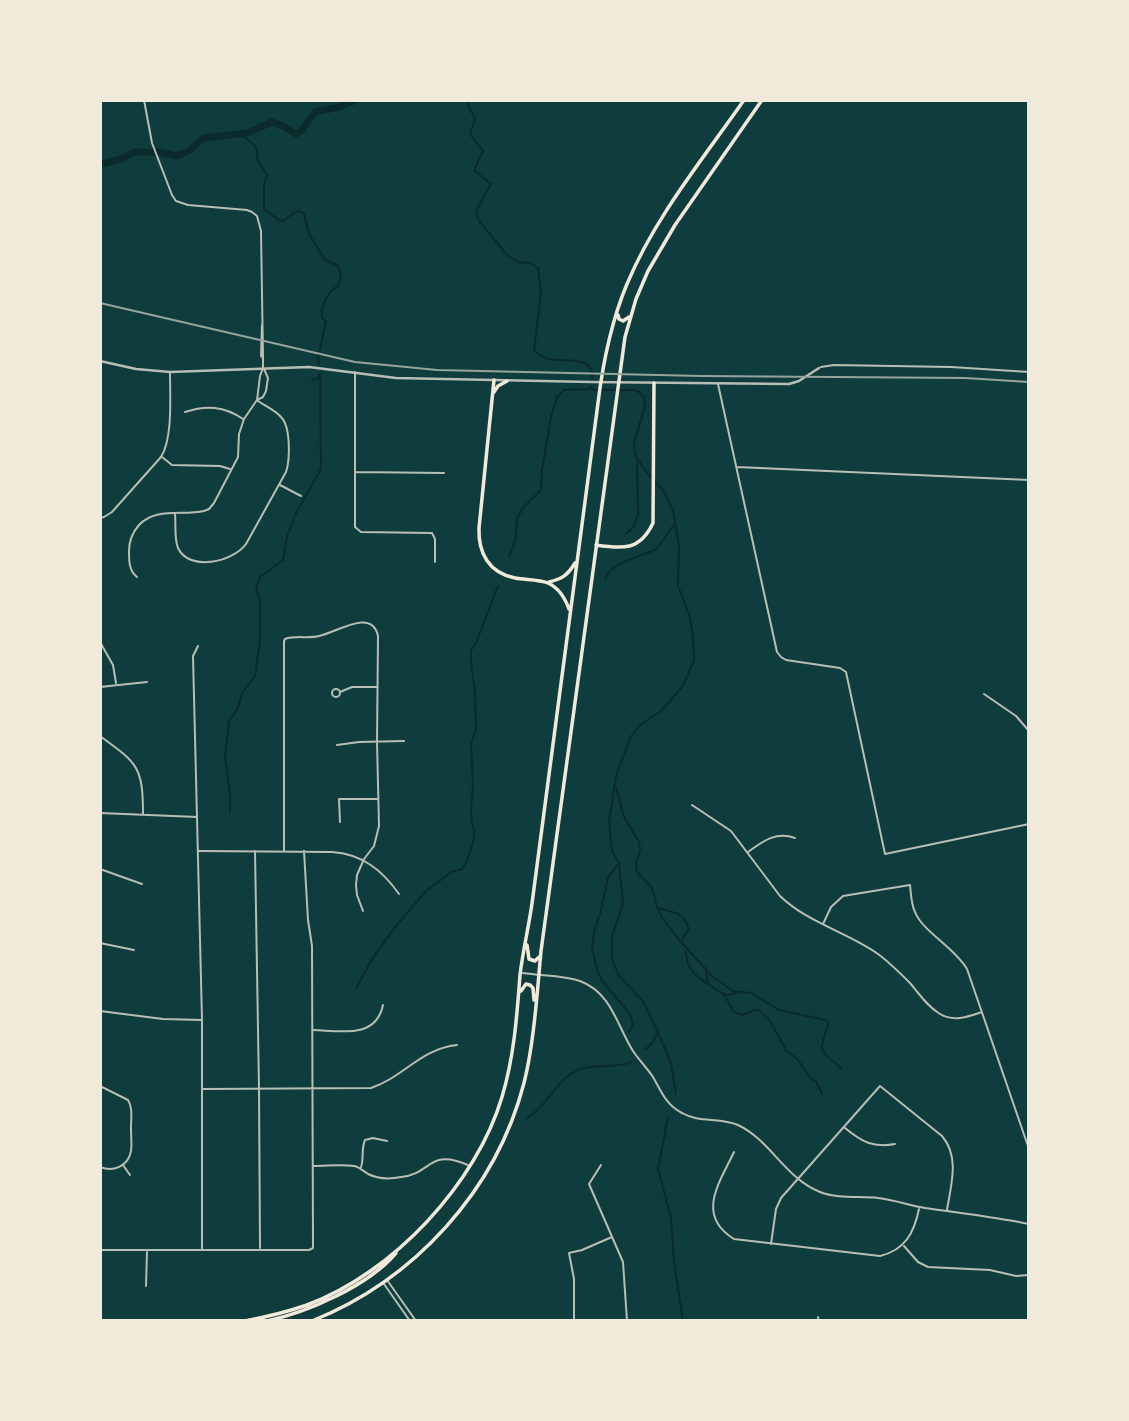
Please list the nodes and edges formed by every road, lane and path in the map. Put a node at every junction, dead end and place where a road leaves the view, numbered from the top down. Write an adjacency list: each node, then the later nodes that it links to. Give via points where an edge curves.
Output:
1 (144, 100): 7 (street, via 152,143 176,201 247,210 257,216 262,239)
2 (744, 100): 4 (main road, via 650,238)
3 (762, 100): 5 (main road, via 675,225 648,271)
4 (619, 306): 5 (main road, via 621,320); 33 (main road, via 598,403)
5 (632, 313): 32 (main road)
6 (100, 361): 9 (street)
7 (263, 368): 9 (street); 10 (street); 16 (street); 17 (street)
8 (819, 368): 11 (street, via 951,367); 15 (street, via 789,384)
9 (170, 372): 22 (street, via 168,439)
10 (355, 372): 12 (street, via 396,378); 25 (street)
11 (1029, 372)
12 (494, 380): 13 (street); 18 (main road)
13 (507, 381): 14 (street); 18 (main road)
14 (654, 383): 15 (street); 32 (main road, via 653,523 649,533 630,547)
15 (718, 383): 23 (street)
16 (258, 387): 17 (street); 19 (street)
17 (267, 389): 19 (street)
18 (492, 397): 36 (main road, via 480,548 500,573)
19 (257, 400): 21 (street); 28 (street, via 281,416 287,426 288,464)
20 (185, 412): 21 (street, via 225,409)
21 (244, 419): 24 (street)
22 (161, 457): 24 (street, via 172,465); 31 (street, via 112,512)
23 (736, 467): 27 (street); 57 (street, via 778,655 846,672 885,854)
24 (232, 470): 30 (street, via 209,509)
25 (355, 472): 26 (street); 34 (street, via 356,529 432,533)
26 (444, 473)
27 (1029, 480)
28 (280, 484): 29 (street); 30 (street, via 246,544 226,559 187,558 176,541)
29 (301, 496)
30 (175, 513): 35 (street, via 154,515 133,533 131,571)
31 (100, 518)
32 (596, 545): 73 (main road)
33 (577, 559): 36 (main road, via 569,573); 37 (main road)
34 (435, 562)
35 (137, 577)
36 (547, 583): 37 (main road, via 564,596)
37 (570, 612): 70 (main road)
38 (100, 642): 41 (street, via 113,665)
39 (198, 646): 55 (street, via 194,669)
40 (147, 682): 41 (street)
41 (116, 684): 42 (street)
42 (100, 687)
43 (378, 687): 44 (street); 49 (street); 61 (street, via 375,626 354,624 321,636 285,639)
44 (340, 692)
45 (984, 694): 46 (street)
46 (1029, 731)
47 (100, 736): 54 (street, via 137,769)
48 (404, 741): 49 (street)
49 (377, 742): 50 (street); 51 (street)
50 (337, 745)
51 (378, 799): 56 (street, via 339,799); 64 (street, via 377,839)
52 (692, 805): 63 (street, via 726,827)
53 (100, 813): 54 (street)
54 (143, 815): 55 (street)
55 (198, 817): 59 (street)
56 (340, 822)
57 (1029, 824)
58 (795, 838): 63 (street, via 768,838)
59 (198, 851): 60 (street); 81 (street)
60 (255, 851): 61 (street); 86 (street)
61 (284, 851): 62 (street)
62 (304, 851): 64 (street, via 338,852); 82 (street)
63 (747, 852): 69 (street, via 780,896)
64 (364, 859): 67 (street); 68 (street, via 356,885)
65 (100, 869): 66 (street)
66 (142, 884)
67 (399, 894)
68 (363, 911)
69 (823, 924): 79 (street, via 879,955 940,1014 958,1019); 79 (street, via 834,902 843,897 910,884 917,916 964,964)
70 (527, 939): 73 (main road, via 530,960 537,960); 74 (main road)
71 (100, 943): 72 (street)
72 (134, 950)
73 (541, 951): 75 (main road)
74 (521, 973): 75 (street); 76 (main road)
75 (539, 975): 80 (main road); 101 (street, via 574,979 597,991 670,1104 687,1116 740,1126)
76 (519, 996): 80 (main road, via 524,985 530,985); 95 (main road, via 505,1088)
77 (383, 1005): 82 (street, via 379,1019 364,1029)
78 (100, 1012): 81 (street)
79 (982, 1012): 91 (street)
80 (535, 1013): 115 (main road, via 515,1112 488,1168 450,1223)
81 (202, 1020): 85 (street)
82 (313, 1030): 87 (street)
83 (457, 1045): 87 (street, via 431,1052 375,1087)
84 (100, 1086): 93 (street, via 131,1105 131,1151)
85 (202, 1089): 86 (street); 112 (street)
86 (259, 1089): 87 (street); 113 (street)
87 (313, 1089): 96 (street)
88 (844, 1126): 90 (street, via 869,1143); 101 (street); 104 (street, via 880,1086 942,1136 953,1154)
89 (387, 1142): 98 (street, via 365,1140)
90 (895, 1144)
91 (1029, 1149)
92 (734, 1152): 107 (street, via 714,1194 715,1221 734,1239)
93 (123, 1164): 97 (street, via 109,1170); 99 (street)
94 (601, 1164): 106 (street, via 589,1185)
95 (470, 1165): 100 (street, via 441,1159 407,1177); 109 (main road, via 432,1216)
96 (313, 1166): 98 (street); 113 (street, via 312,1249)
97 (100, 1167)
98 (360, 1168): 100 (street)
99 (130, 1175)
100 (374, 1176): 102 (street)
101 (798, 1179): 103 (street, via 823,1193); 107 (street, via 778,1204)
102 (373, 1181)
103 (919, 1207): 104 (street); 108 (street, via 914,1230)
104 (947, 1211): 105 (street)
105 (1029, 1224)
106 (613, 1236): 122 (street, via 569,1253); 123 (street, via 624,1262)
107 (771, 1244): 108 (street, via 871,1256 885,1255)
108 (903, 1245): 114 (street, via 928,1267)
109 (399, 1248): 117 (main road, via 326,1297); 118 (main road, via 384,1265 340,1293)
110 (100, 1250): 111 (street)
111 (147, 1250): 112 (street); 116 (street)
112 (202, 1250): 113 (street)
113 (260, 1250)
114 (1029, 1275)
115 (385, 1281): 119 (main road); 120 (street); 121 (street)
116 (146, 1286)
117 (245, 1321)
118 (267, 1321)
119 (312, 1321)
120 (410, 1321)
121 (416, 1321)
122 (574, 1321)
123 (627, 1321)

